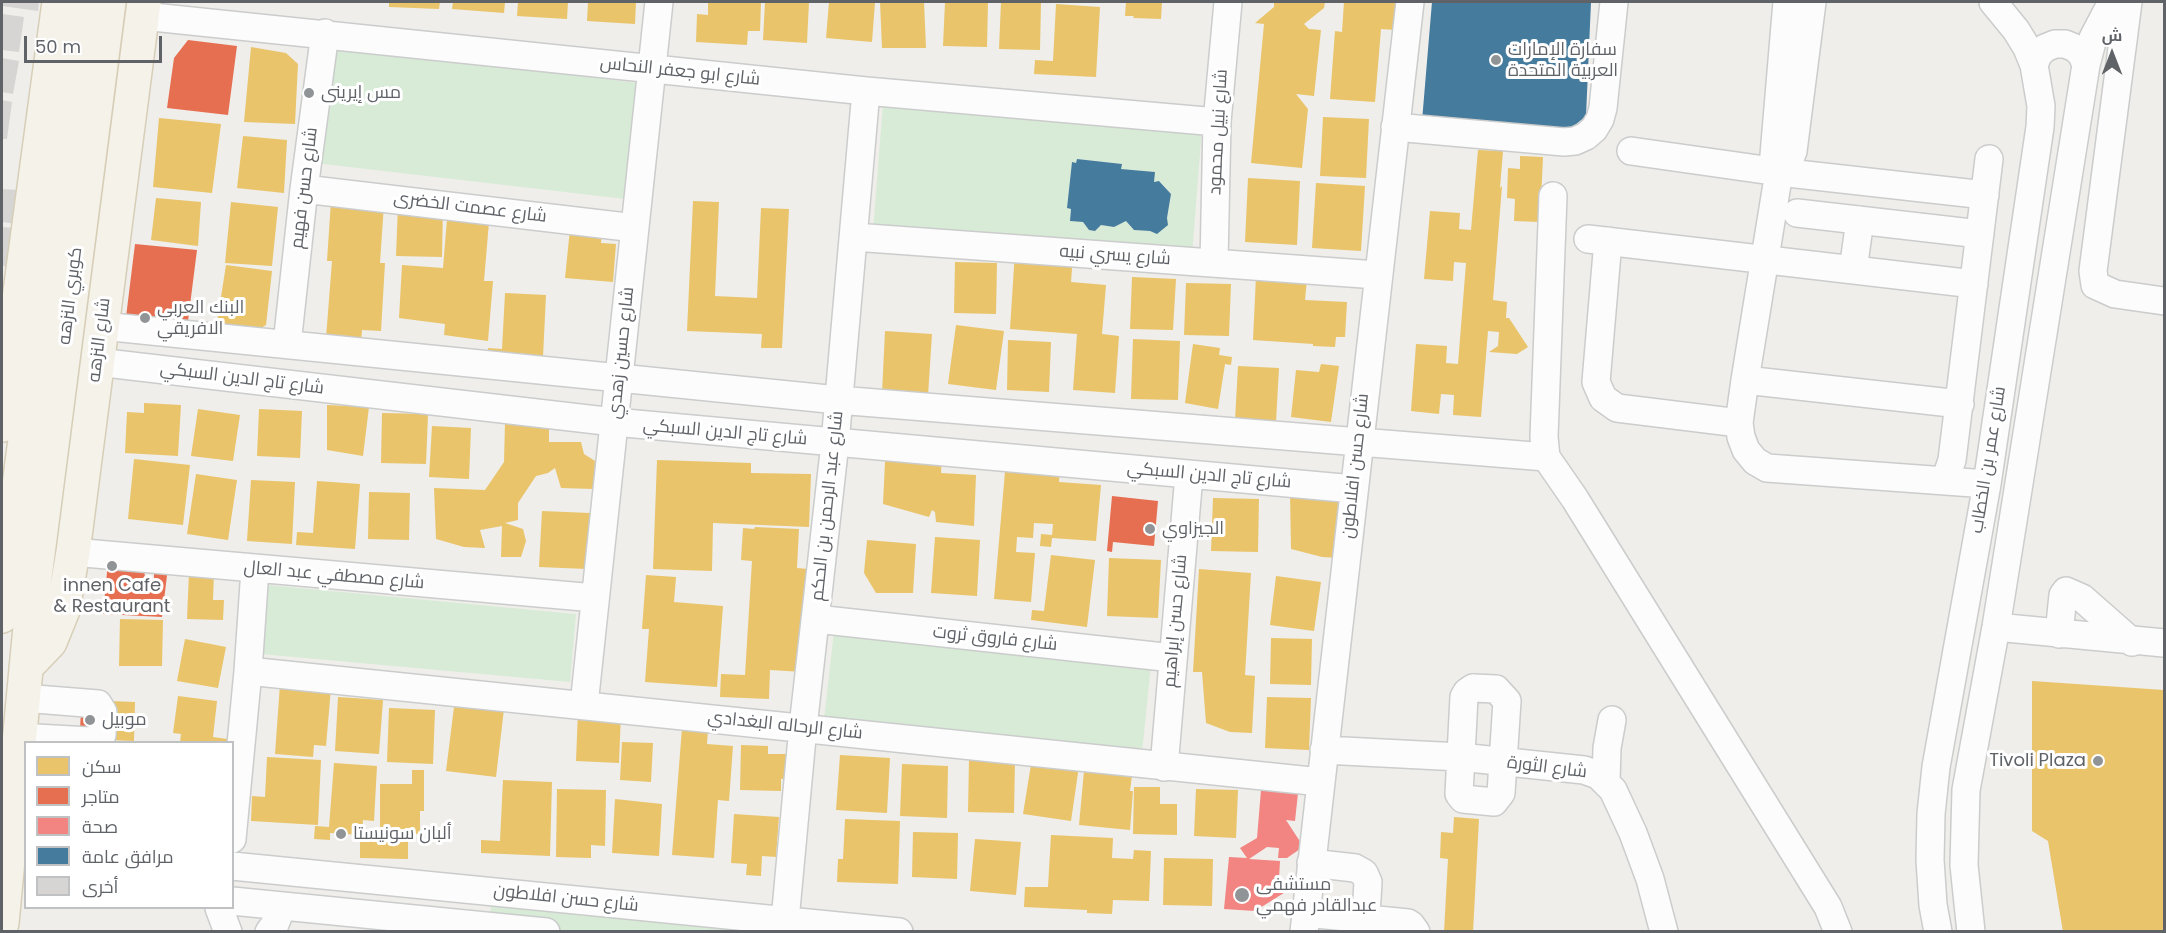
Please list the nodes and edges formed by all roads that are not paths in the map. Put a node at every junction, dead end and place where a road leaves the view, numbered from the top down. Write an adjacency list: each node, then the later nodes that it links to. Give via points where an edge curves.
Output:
1 (59, 2): 40 (main road)
2 (82, 2): 58 (main road, كوبري النزهه)
3 (109, 2): 58 (main road, كوبري النزهه)
4 (659, 2): 17 (street, شارع حسين زهدي)
5 (1228, 2): 19 (street, شارع نبيل محمود)
6 (1410, 2): 20 (street, شارع حسن افلاطون)
7 (1614, 2): 20 (street, via 1603,108 1594,129 1586,136 1564,142)
8 (1787, 2): 23 (street, via 1774,154)
9 (1812, 2): 23 (street, via 1793,152)
10 (1993, 2): 16 (street, شارع عمر بن الخطاب, via 2016,30)
11 (2112, 2): 15 (street, شارع عمر بن الخطاب, via 2093,38)
12 (2128, 2): 37 (street, via 2093,271 2095,285 2115,294)
13 (143, 9): 14 (street, شارع ابو جعفر النحاس); 38 (main road, شارع النزهه)
14 (325, 33): 17 (street, شارع ابو جعفر النحاس); 24 (street, شارع حسن فهيم)
15 (2086, 64): 16 (street, via 2074,48 2055,44 2045,48); 62 (street, شارع عمر بن الخطاب)
16 (2034, 65): 54 (street, شارع عمر بن الخطاب, via 2041,106 2040,127)
17 (652, 69): 18 (street, شارع ابو جعفر النحاس); 29 (street, شارع حسين زهدي)
18 (866, 91): 19 (street, شارع ابو جعفر النحاس); 31 (street, شارع عبد الرحمن بن الحكم)
19 (1217, 122): 33 (street, شارع نبيل محمود)
20 (1395, 127): 35 (street, شارع حسن افلاطون)
21 (1631, 152): 23 (street)
22 (1989, 159): 25 (street)
23 (1779, 172): 25 (street); 32 (street)
24 (304, 189): 29 (street, شارع عصمت الخضرى); 39 (street, شارع حسن فهيم)
25 (1985, 195): 30 (street)
26 (1553, 196): 51 (street)
27 (1797, 213): 28 (street)
28 (1860, 220): 30 (street); 34 (street)
29 (635, 228): 42 (street, شارع حسين زهدي)
30 (1980, 234): 36 (street)
31 (854, 237): 33 (street, شارع يسري نبيه); 44 (street, شارع عبد الرحمن بن الحكم)
32 (1764, 260): 34 (street); 43 (street); 47 (street, via 1598,240 1596,382 1603,398 1617,408)
33 (1214, 263): 35 (street, شارع يسري نبيه)
34 (1853, 270): 36 (street)
35 (1377, 275): 50 (street, شارع حسن افلاطون)
36 (1974, 284): 45 (street)
37 (2164, 301)
38 (102, 326): 39 (street, شارع تاج الدين السبكي); 41 (main road, شارع النزهه)
39 (287, 344): 42 (street, شارع تاج الدين السبكي)
40 (6, 357): 48 (main road)
41 (97, 362): 46 (street, شارع تاج الدين السبكي); 56 (main road, شارع النزهه)
42 (619, 379): 44 (street, شارع تاج الدين السبكي); 46 (street, شارع حسين زهدي)
43 (1745, 380): 45 (street); 47 (street)
44 (838, 400): 49 (street, شارع عبد الرحمن بن الحكم); 50 (street, شارع تاج الدين السبكي)
45 (1960, 404): 53 (street)
46 (614, 422): 49 (street, شارع تاج الدين السبكي); 59 (street, شارع حسين زهدي)
47 (1739, 423): 53 (street, via 1746,450 1767,468)
48 (2, 425)
49 (835, 443): 52 (street, شارع تاج الدين السبكي); 61 (street, شارع عبد الرحمن بن الحكم)
50 (1359, 443): 51 (street, شارع تاج الدين السبكي); 55 (street, شارع حسن افلاطون)
51 (1546, 457): 99 (street, via 1828,907)
52 (1189, 475): 55 (street, شارع تاج الدين السبكي); 66 (street, شارع حسن إبراهيم)
53 (1945, 481): 54 (street)
54 (1987, 484): 100 (street, شارع عمر بن الخطاب, via 1936,766 1930,860)
55 (1354, 489): 73 (street, شارع حسن افلاطون)
56 (73, 552): 57 (street, شارع مصطفي عبد العال); 68 (main road, شارع النزهه, via 58,626)
57 (255, 570): 59 (street, شارع مصطفي عبد العال); 67 (street)
58 (20, 586): 60 (main road); 68 (main road)
59 (596, 598): 69 (street, شارع حسين زهدي)
60 (2, 616)
61 (816, 619): 66 (street, شارع فاروق ثروت); 71 (street, شارع عبد الرحمن بن الحكم)
62 (1996, 627): 63 (street); 101 (street, شارع عمر بن الخطاب, via 1966,790 1964,865)
63 (2059, 634): 64 (street); 64 (street, via 2066,591 2082,598)
64 (2133, 642): 65 (street)
65 (2164, 643)
66 (1173, 658): 76 (street, شارع حسن إبراهيم)
67 (248, 671): 69 (street, شارع الرحاله البغدادي); 79 (street)
68 (24, 682): 72 (main road); 72 (street, via 77,702 100,706 102,735 93,740)
69 (584, 705): 71 (street, شارع الرحاله البغدادي)
70 (1612, 720): 77 (street)
71 (803, 727): 76 (street, شارع الرحاله البغدادي); 87 (street, شارع عبد الرحمن بن الحكم)
72 (19, 737): 80 (main road)
73 (1324, 750): 74 (street, شارع الثورة); 78 (street, شارع حسن افلاطون)
74 (1460, 757): 75 (street, شارع الثورة); 75 (street, via 1458,791 1463,799 1497,800); 75 (street, via 1465,694 1473,688 1496,690 1507,700)
75 (1504, 762): 77 (street, شارع الثورة, via 1584,770)
76 (1164, 767): 78 (street, شارع الرحاله البغدادي)
77 (1606, 781): 98 (street, شارع الثورة, via 1633,833)
78 (1321, 782): 81 (street, شارع حسن افلاطون)
79 (234, 818)
80 (19, 828): 83 (main road)
81 (1311, 863): 88 (street, شارع حسن افلاطون); 90 (street, via 1355,868 1364,873 1368,882)
82 (234, 866): 87 (street, شارع حسن افلاطون)
83 (15, 885): 89 (main road)
84 (234, 902): 85 (street, شارع حسن افلاطون)
85 (282, 906): 91 (street, شارع حسن افلاطون); 94 (street)
86 (219, 909): 93 (street)
87 (785, 920): 96 (street, شارع حسن افلاطون)
88 (1304, 922): 90 (street)
89 (2, 923)
90 (1366, 925): 97 (street, via 1408,923)
91 (459, 927): 92 (street, شارع حسن افلاطون)
92 (500, 929): 95 (street, شارع حسن افلاطون)
93 (228, 932)
94 (269, 932)
95 (546, 932)
96 (899, 932)
97 (1416, 932)
98 (1664, 932)
99 (1838, 932)
100 (1938, 932)
101 (1971, 932)

